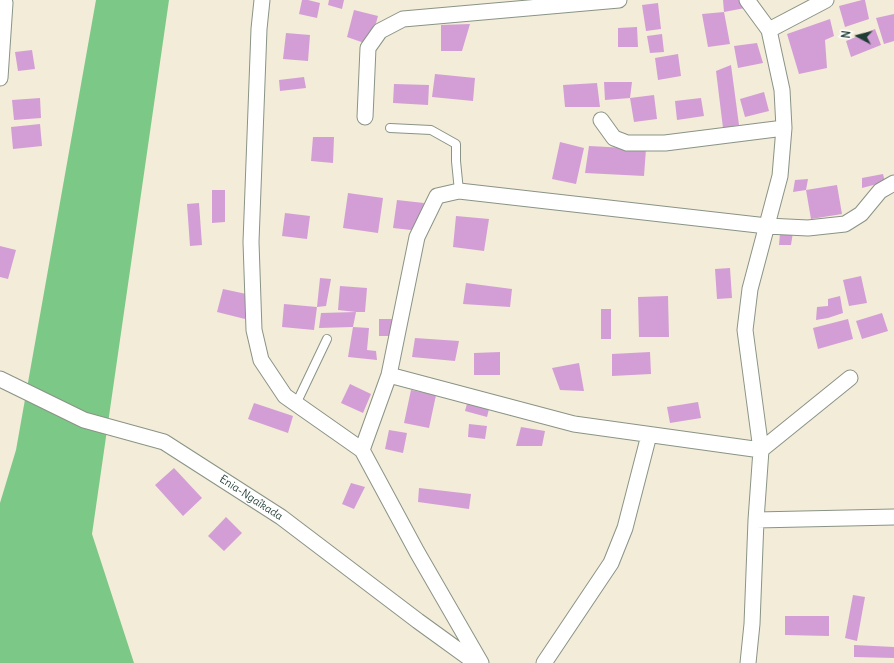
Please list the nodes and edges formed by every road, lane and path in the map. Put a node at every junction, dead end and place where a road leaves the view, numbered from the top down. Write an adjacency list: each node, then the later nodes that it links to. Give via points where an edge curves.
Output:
1 (4, 0): 7 (street)
2 (262, 0): 19 (street, via 251,242 254,330 261,360 285,396)
3 (619, 0): 8 (street, via 403,19 380,31 368,48)
4 (747, 0): 6 (street)
5 (826, 0): 6 (street)
6 (769, 30): 11 (street, via 782,90)
7 (0, 78)
8 (365, 117)
9 (601, 120): 11 (street, via 614,138 627,143 665,143)
10 (390, 128): 13 (lane, via 431,130 456,144)
11 (784, 128): 14 (street, via 780,176)
12 (894, 183): 14 (street, via 880,191 861,214 845,224 808,228)
13 (459, 191): 14 (street); 16 (street, via 437,196 417,237)
14 (767, 226): 22 (street, via 750,289 744,330)
15 (327, 338): 19 (lane)
16 (389, 375): 20 (street, via 574,424); 21 (street)
17 (850, 378): 22 (street)
18 (0, 379): 25 (street, Enia-Ngaîkada, via 84,420 164,442 281,517)
19 (296, 404): 21 (street)
20 (649, 435): 22 (street); 27 (street, via 625,528 611,563)
21 (362, 450): 26 (street)
22 (761, 450): 24 (street)
23 (894, 516): 24 (street)
24 (756, 520): 28 (street)
25 (476, 663)
26 (481, 663)
27 (544, 663)
28 (748, 663)

